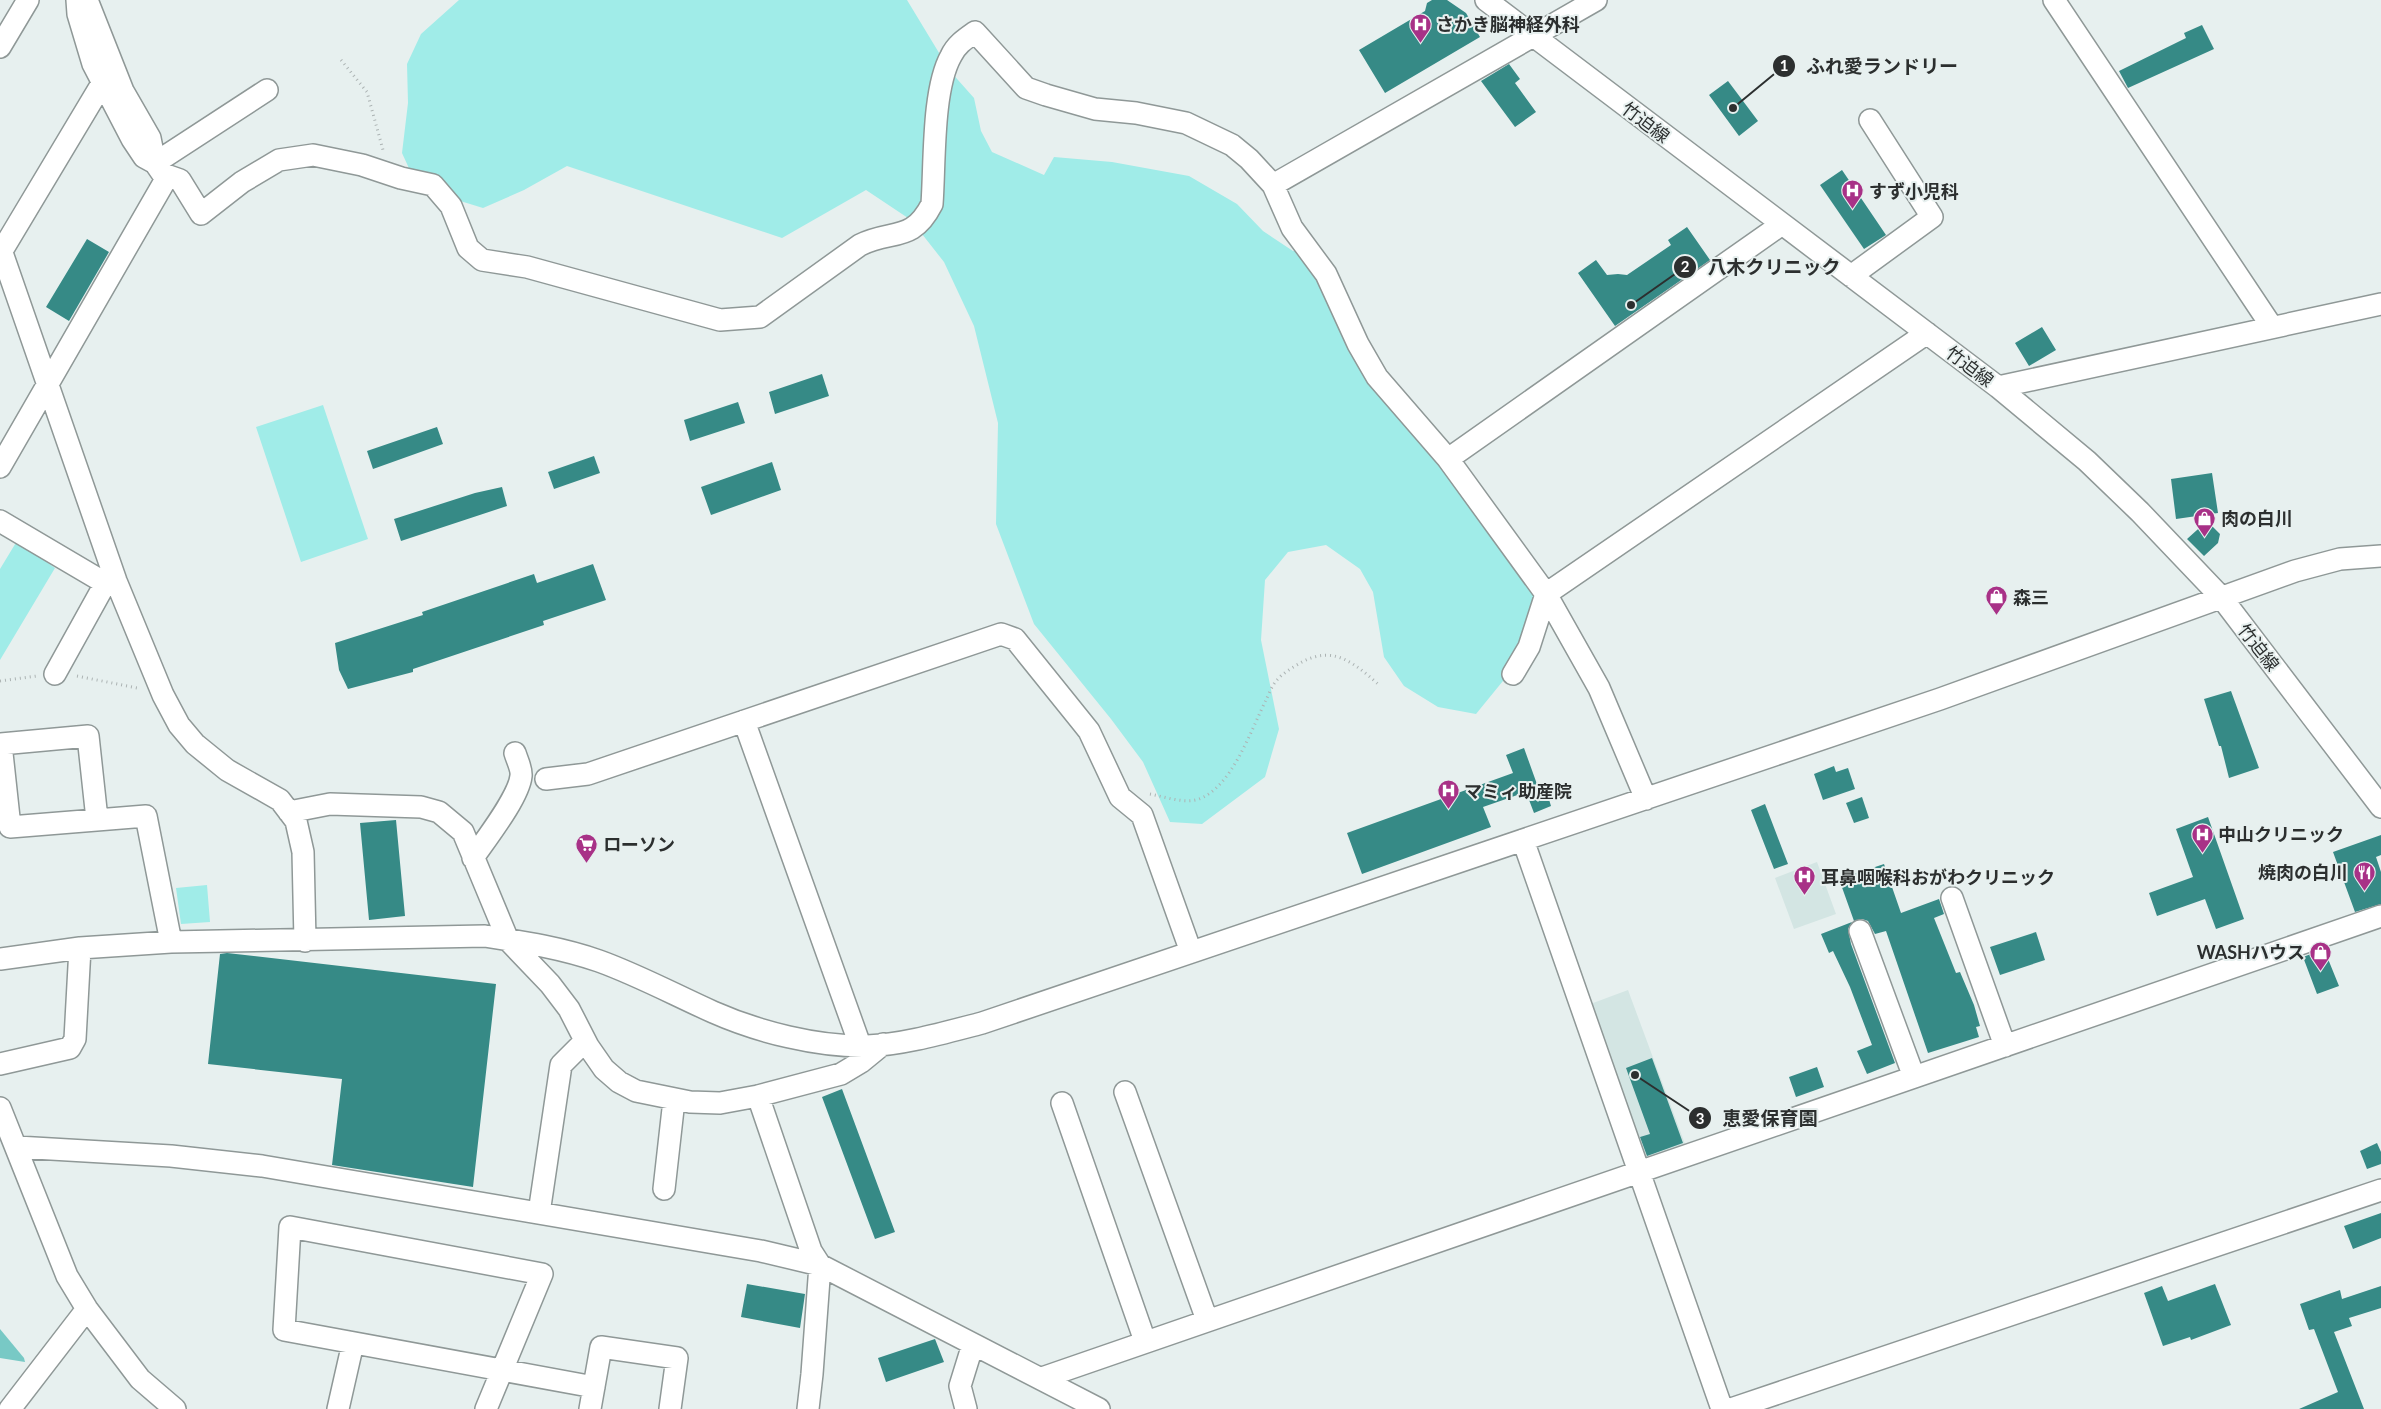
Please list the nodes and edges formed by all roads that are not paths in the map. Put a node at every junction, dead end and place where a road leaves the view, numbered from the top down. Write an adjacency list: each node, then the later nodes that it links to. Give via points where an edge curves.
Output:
1 (28, 0): 8 (street)
2 (77, 0): 9 (street, via 93,64)
3 (82, 0): 12 (street, via 89,5 123,91 150,138)
4 (1486, 0): 7 (street, 竹迫線)
5 (1596, 0): 7 (street)
6 (2054, 0): 18 (street)
7 (1534, 36): 13 (street); 14 (street, 竹迫線)
8 (0, 47)
9 (102, 82): 12 (street, via 132,139 144,157); 15 (street)
10 (267, 90): 12 (street)
11 (1870, 120): 16 (street, via 1932,216)
12 (159, 169): 13 (street, via 180,180 201,214 242,182 279,160 313,155 362,165 433,185 451,206 468,248 482,260 527,267 720,320 760,317 860,245 874,238 908,232 924,220 932,204 942,78 951,56 962,41 975,32 1026,88 1096,110 1136,113 1186,123 1232,145); 20 (street, via 166,179)
13 (1273, 185): 22 (street, via 1292,228 1326,274 1377,377)
14 (1782, 224): 16 (street, 竹迫線); 22 (street)
15 (0, 251): 20 (street)
16 (1851, 276): 19 (street, 竹迫線)
17 (2381, 304): 18 (street)
18 (2272, 327): 21 (street)
19 (1927, 333): 21 (street, 竹迫線); 27 (street)
20 (48, 383): 23 (street); 26 (street)
21 (1998, 387): 28 (street, 竹迫線, via 2087,461)
22 (1448, 459): 27 (street)
23 (0, 467)
24 (0, 521): 26 (street)
25 (2381, 556): 28 (street, via 2340,559)
26 (111, 582): 29 (street); 36 (street, via 179,725 195,744 227,770 280,800)
27 (1546, 594): 30 (street, via 1529,646); 34 (street, via 1599,688)
28 (2221, 597): 34 (street, via 1940,699); 35 (street, 竹迫線)
29 (55, 674)
30 (1513, 674)
31 (744, 721): 33 (street, via 588,774); 47 (street, via 1001,634 1014,639 1089,731 1120,797 1142,815); 51 (street)
32 (516, 753): 39 (street, via 522,774 520,783)
33 (546, 779)
34 (1646, 799): 38 (street)
35 (2381, 807)
36 (289, 812): 39 (street, via 330,804 421,807 439,812 463,832); 44 (street, via 296,821 303,852)
37 (96, 819): 37 (street, via 10,827 1,744 88,736); 45 (street, via 146,816)
38 (1523, 840): 47 (street); 61 (street)
39 (473, 858): 43 (street)
40 (1952, 898): 52 (street)
41 (2381, 916): 52 (street)
42 (1860, 931): 54 (street)
43 (508, 940): 44 (street, via 485,936); 49 (street, via 550,984 569,1009); 51 (street, via 598,961 714,1013 768,1032)
44 (305, 941): 45 (street)
45 (171, 942): 46 (street)
46 (80, 948): 48 (street); 53 (street, via 75,1039 70,1048)
47 (1191, 952): 50 (street, via 982,1023)
48 (0, 959)
49 (585, 1040): 57 (street, via 604,1069 619,1082 636,1091); 64 (street, via 561,1065)
50 (884, 1044): 51 (street); 56 (street, via 840,1074)
51 (860, 1045)
52 (2005, 1046): 54 (street)
53 (0, 1064)
54 (1914, 1077): 61 (street)
55 (1125, 1092): 67 (street)
56 (758, 1096): 57 (street, via 720,1103); 65 (street, via 811,1251)
57 (674, 1100): 62 (street)
58 (1062, 1103): 68 (street)
59 (0, 1108): 60 (street)
60 (16, 1147): 64 (street, via 170,1156 262,1166); 66 (street, via 67,1276)
61 (1639, 1172): 67 (street); 83 (street)
62 (664, 1189)
63 (2381, 1190): 84 (street)
64 (539, 1213): 65 (street, via 761,1251)
65 (820, 1265): 70 (street); 80 (street)
66 (87, 1309): 74 (street); 75 (street, via 140,1379)
67 (1207, 1320): 68 (street)
68 (1145, 1341): 72 (street)
69 (353, 1342): 71 (street); 71 (street, via 284,1330 290,1227 542,1274); 76 (street)
70 (973, 1344): 72 (street); 81 (street, via 960,1386)
71 (502, 1370): 73 (street); 77 (street)
72 (1042, 1378): 82 (street)
73 (594, 1387): 78 (street); 79 (street, via 601,1347 677,1358)
74 (10, 1409)
75 (175, 1409)
76 (338, 1409)
77 (486, 1409)
78 (590, 1409)
79 (670, 1409)
80 (808, 1409)
81 (966, 1409)
82 (1099, 1409)
83 (1722, 1409)
84 (1731, 1409)

